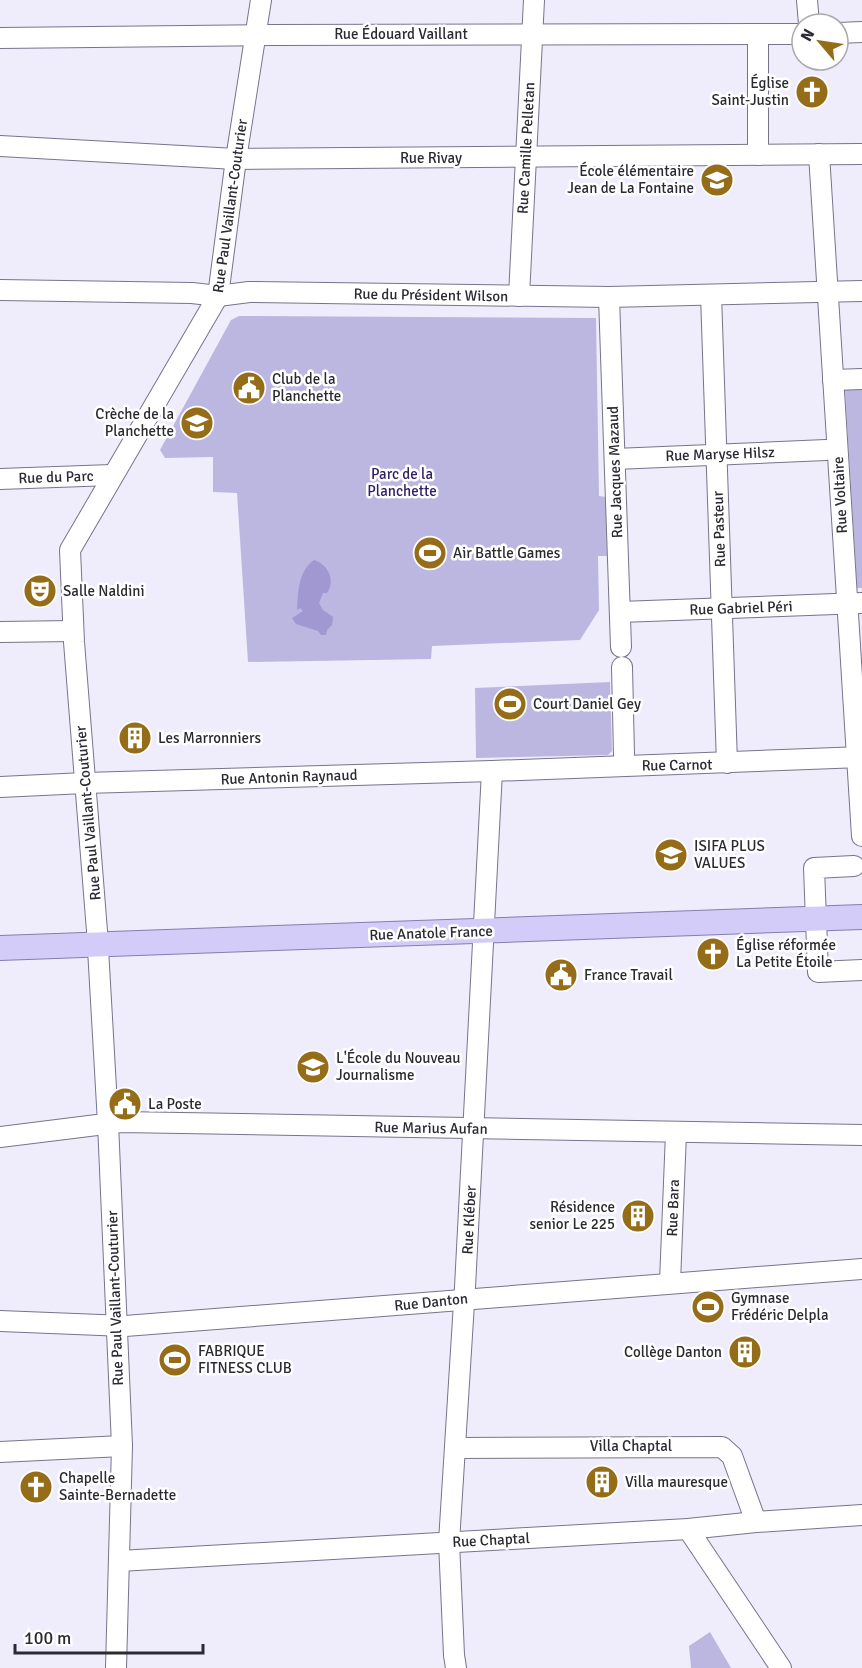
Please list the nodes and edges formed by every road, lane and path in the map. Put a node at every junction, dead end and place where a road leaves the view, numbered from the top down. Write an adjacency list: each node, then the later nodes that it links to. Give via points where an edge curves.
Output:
1 (261, 0): 6 (street, Rue Paul Vaillant-Couturier)
2 (534, 0): 4 (street, Rue Camille Pelletan)
3 (790, 33): 5 (street, Rue Édouard Vaillant)
4 (532, 34): 5 (street, Rue Édouard Vaillant); 6 (street, Rue Édouard Vaillant); 12 (street, Rue Camille Pelletan)
5 (758, 34): 11 (street)
6 (255, 35): 7 (street, Rue Édouard Vaillant); 13 (street, Rue Paul Vaillant-Couturier)
7 (0, 38)
8 (0, 146): 13 (street, Rue Rivay)
9 (819, 154): 10 (street, Rue Rivay); 11 (street, Rue Rivay); 16 (street, Rue Voltaire)
10 (862, 154)
11 (758, 155): 12 (street, Rue Rivay)
12 (526, 158): 13 (street, Rue Rivay); 19 (street, Rue Camille Pelletan)
13 (236, 159): 18 (street, Rue Paul Vaillant-Couturier)
14 (0, 290): 18 (street, Rue du Président Wilson)
15 (862, 291): 16 (street, Rue du Président Wilson)
16 (827, 292): 17 (street, Rue du Président Wilson); 22 (street, Rue Voltaire)
17 (711, 295): 20 (street, Rue du Président Wilson); 24 (street, Rue Pasteur)
18 (218, 296): 19 (street, Rue du Président Wilson, via 249,292); 26 (street, Rue Paul Vaillant-Couturier)
19 (519, 296): 20 (street, Rue du Président Wilson)
20 (609, 297): 25 (street, Rue Jacques Mazaud)
21 (862, 379): 22 (street)
22 (833, 380): 28 (street, Rue Voltaire)
23 (826, 450): 24 (street, Rue Maryse Hilsz)
24 (717, 454): 25 (street, Rue Maryse Hilsz); 29 (street, Rue Pasteur)
25 (615, 459): 30 (street, Rue Jacques Mazaud)
26 (112, 475): 27 (street, Rue du Parc); 31 (street, Rue Paul Vaillant-Couturier, via 70,550)
27 (0, 479)
28 (854, 603): 29 (street, Rue Gabriel Péri); 35 (street, Rue Voltaire)
29 (722, 609): 30 (street, Rue Gabriel Péri); 37 (street, Rue Pasteur)
30 (620, 612): 33 (street, Rue Jacques Mazaud)
31 (73, 631): 32 (street); 39 (street, Rue Paul Vaillant-Couturier)
32 (0, 632)
33 (621, 647)
34 (622, 667): 36 (street)
35 (859, 757): 37 (street, Rue Carnot); 41 (street, Rue Voltaire)
36 (625, 760): 37 (street, Rue Carnot); 38 (street, Rue Carnot)
37 (727, 763)
38 (492, 771): 39 (street, Rue Antonin Raynaud); 45 (street, Rue Kléber)
39 (85, 783): 40 (street, Rue Antonin Raynaud); 46 (street, Rue Paul Vaillant-Couturier)
40 (0, 787)
41 (862, 836)
42 (854, 866): 44 (street, via 814,868)
43 (862, 917): 44 (main road, Rue Anatole France)
44 (815, 919): 45 (main road, Rue Anatole France); 48 (street, via 818,972)
45 (483, 931): 46 (main road, Rue Anatole France); 50 (street, Rue Kléber)
46 (97, 945): 47 (main road, Rue Anatole France); 49 (street, Rue Paul Vaillant-Couturier)
47 (0, 948)
48 (862, 970)
49 (108, 1123): 50 (street, Rue Marius Aufan); 53 (street, Rue Marius Aufan); 58 (street, Rue Paul Vaillant-Couturier)
50 (473, 1129): 51 (street, Rue Marius Aufan); 56 (street, Rue Kléber)
51 (676, 1133): 52 (street, Rue Marius Aufan); 55 (street, Rue Bara)
52 (862, 1135)
53 (0, 1137)
54 (862, 1269): 55 (street, Rue Danton)
55 (670, 1282): 56 (street, Rue Danton)
56 (464, 1299): 58 (street, Rue Danton); 60 (street, Rue Kléber)
57 (0, 1321): 58 (street, Rue Danton)
58 (116, 1326): 59 (street, Rue Paul Vaillant-Couturier)
59 (122, 1446): 61 (street); 66 (street, Rue Paul Vaillant-Couturier)
60 (456, 1448): 63 (street, Villa Chaptal, via 722,1447 732,1456); 65 (street, Rue Kléber)
61 (0, 1452)
62 (862, 1515): 63 (street, Rue Chaptal)
63 (756, 1522): 64 (street, Rue Chaptal)
64 (688, 1529): 65 (street, Rue Chaptal); 69 (street)
65 (449, 1542): 66 (street, Rue Chaptal); 68 (street, Rue Kléber)
66 (119, 1561): 67 (street, Rue Paul Vaillant-Couturier)
67 (116, 1668)
68 (456, 1668)
69 (781, 1668)

